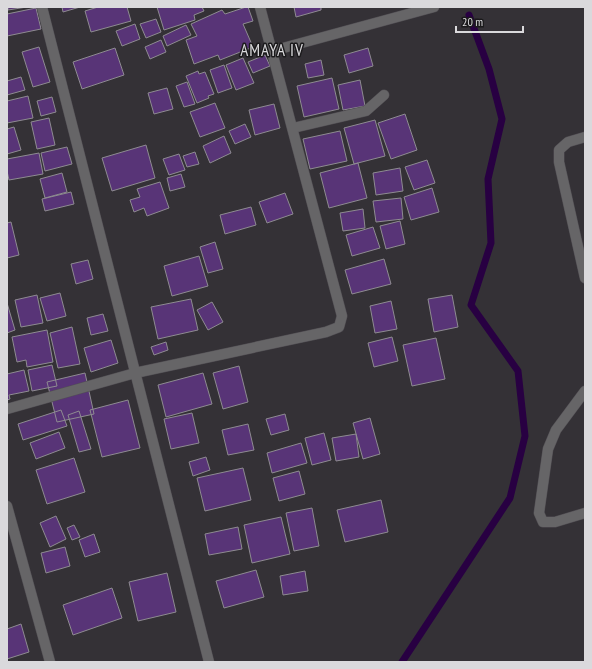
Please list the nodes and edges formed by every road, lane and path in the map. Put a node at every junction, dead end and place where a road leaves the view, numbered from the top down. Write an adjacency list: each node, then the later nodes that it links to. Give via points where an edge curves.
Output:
1 (42, 7): 9 (street)
2 (260, 7): 4 (street)
3 (434, 7): 4 (street)
4 (272, 51): 6 (street)
5 (384, 95): 6 (street, via 366,112)
6 (293, 128): 9 (street, via 342,316 339,327 326,332)
7 (585, 137): 8 (street, via 568,142 559,150 559,162)
8 (585, 278)
9 (135, 373): 11 (street); 15 (street)
10 (585, 391): 13 (street, via 556,430 548,449 539,513 543,522 555,522)
11 (7, 410)
12 (7, 506): 14 (street)
13 (585, 513)
14 (50, 662)
15 (209, 662)

